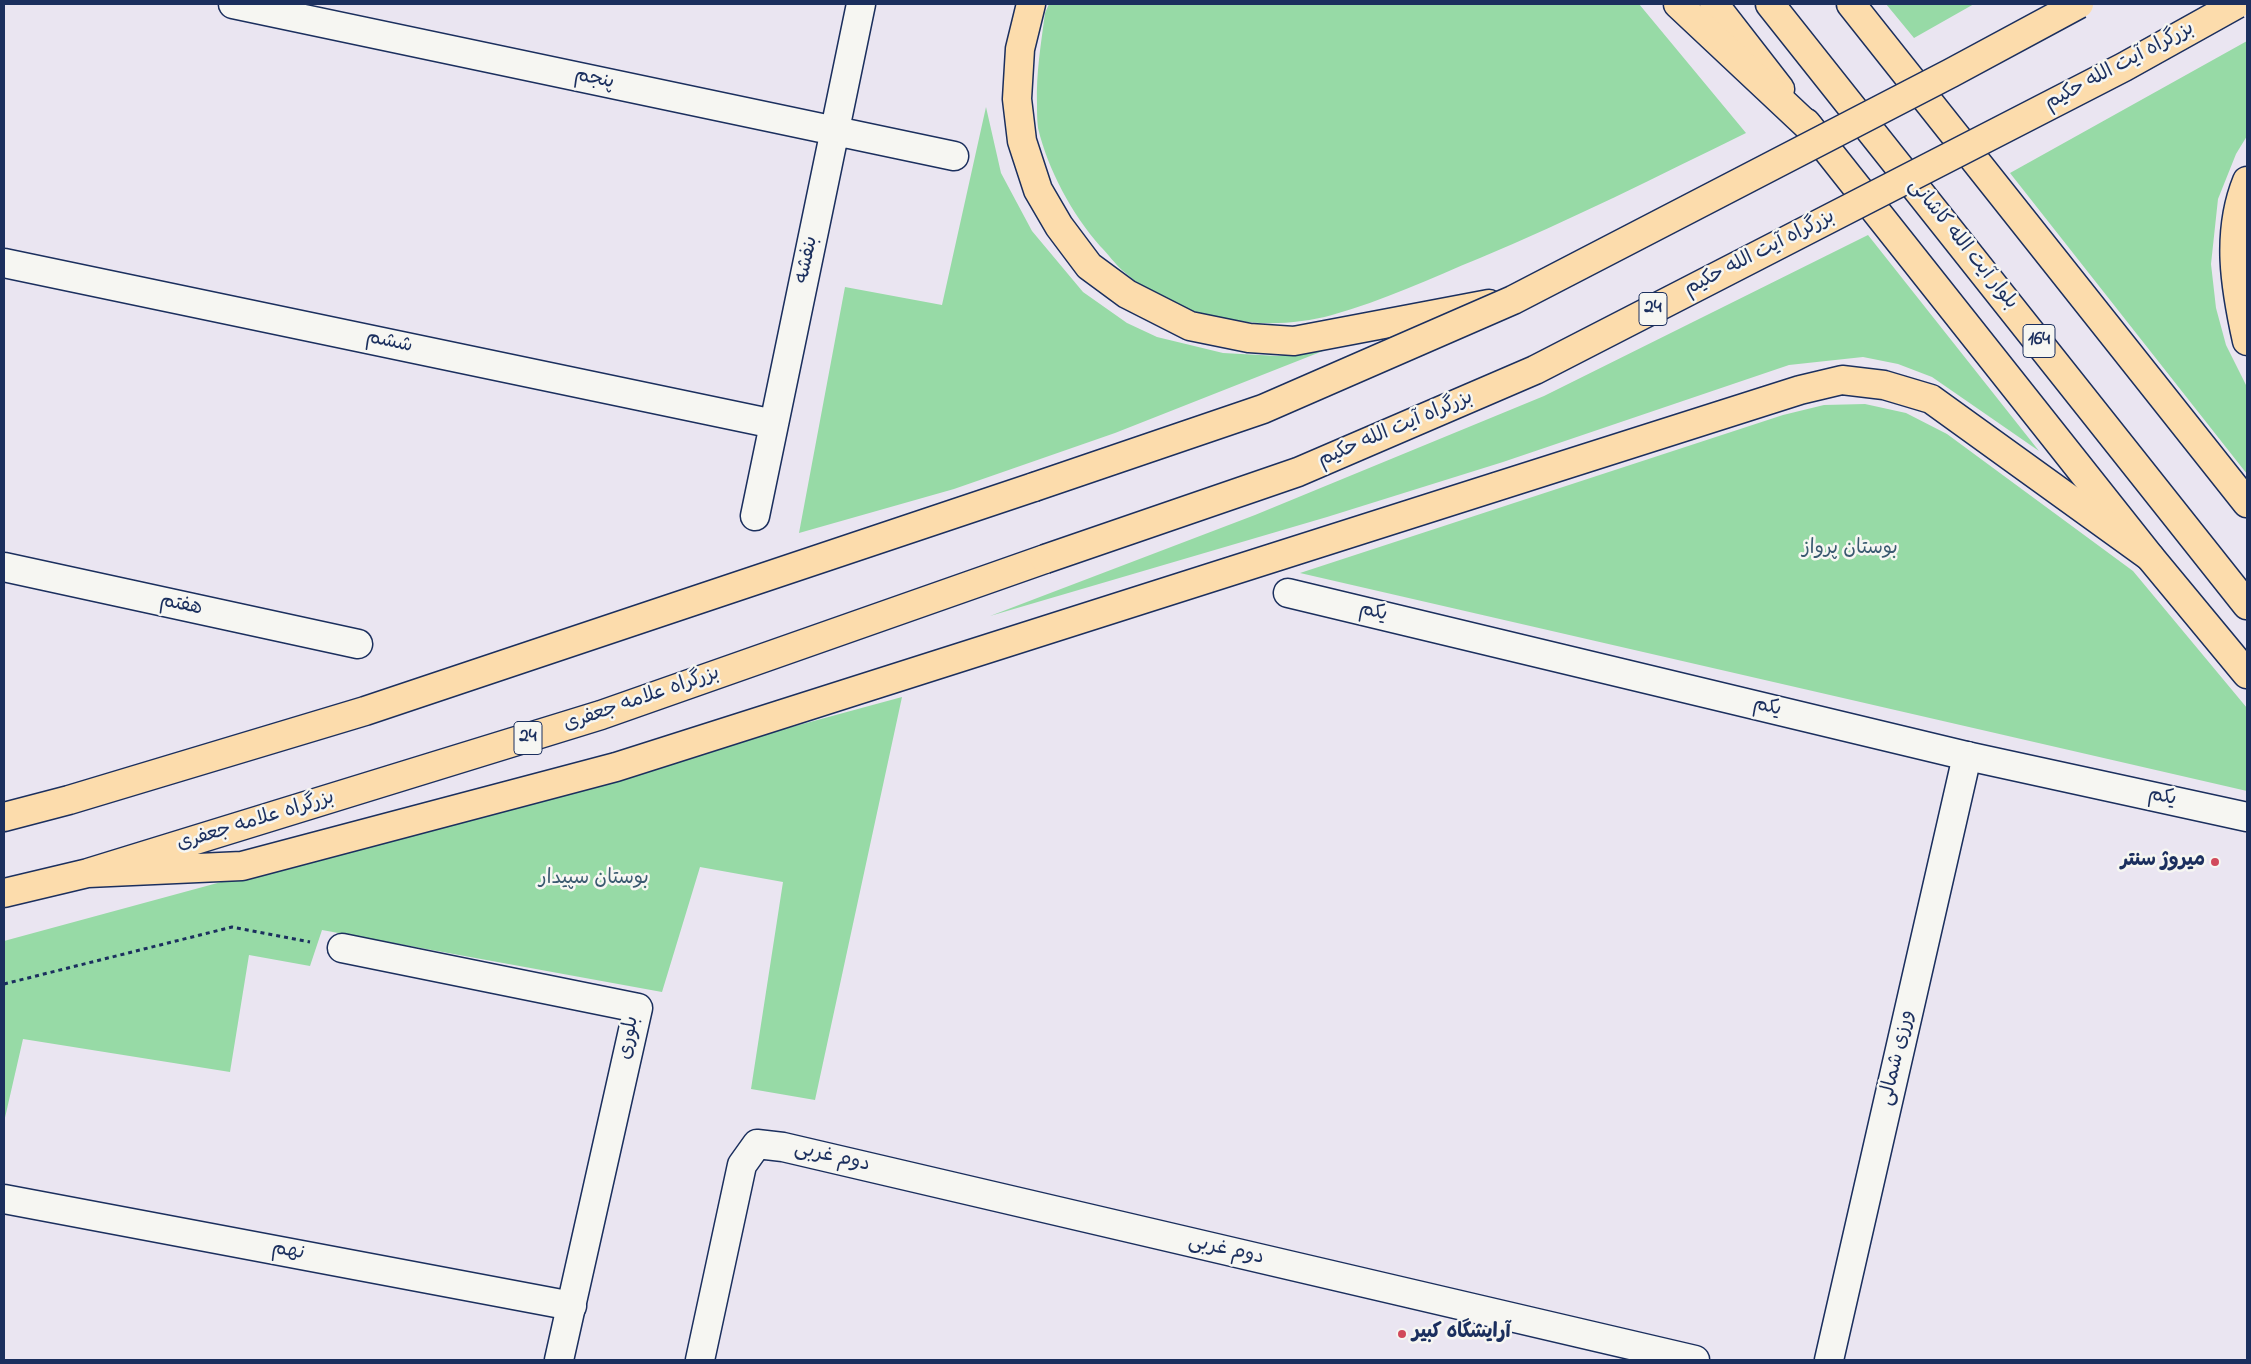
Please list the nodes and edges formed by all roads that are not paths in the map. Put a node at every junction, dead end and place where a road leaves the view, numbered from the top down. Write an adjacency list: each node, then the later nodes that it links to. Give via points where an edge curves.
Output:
1 (233, 4): 11 (street, پنجم)
2 (861, 4): 11 (street, بنفشه)
3 (1031, 4): 15 (main road, bridge, via 1020,49 1017,99 1022,140 1035,182 1059,226 1089,266 1127,294 1190,326 1249,338 1294,341)
4 (1678, 4): 10 (main road)
5 (1714, 4): 10 (main road)
6 (1770, 4): 24 (main road, بلوار آیت الله کاشانی / 164)
7 (1851, 4): 18 (main road)
8 (2079, 4): 15 (main road, bridge)
9 (2237, 4): 21 (main road, بزرگراه آیت الله حکیم / 24, bridge, via 2124,67 1535,370 1298,472)
10 (1809, 127): 20 (main road)
11 (835, 131): 12 (street, پنجم); 17 (street, بنفشه)
12 (954, 156)
13 (2247, 181): 16 (main road, via 2233,244 2237,298)
14 (4, 263): 17 (street, ششم)
15 (1513, 300): 28 (main road, bridge, via 1263,409 365,710)
16 (2247, 341)
17 (774, 424): 19 (street, بنفشه)
18 (2247, 503)
19 (755, 516)
20 (2150, 557): 26 (main road); 30 (main road, via 1931,399 1884,385 1842,380 1772,399 616,768 242,866)
21 (1045, 559): 30 (main road, بزرگراه علامه جعفری / 24, via 601,715)
22 (4, 567): 25 (street, هفتم)
23 (1288, 593): 27 (street, یکم)
24 (2247, 605)
25 (358, 644)
26 (2247, 674)
27 (1967, 756): 29 (street, یکم); 38 (street, ورزی شمالی)
28 (4, 817)
29 (2247, 817)
30 (88, 874): 31 (main road, بزرگراه علامه جعفری / 24)
31 (4, 893)
32 (342, 948): 34 (street, بلوری, via 638,1008)
33 (4, 1199): 34 (street, نهم)
34 (572, 1306): 35 (street, بلوری)
35 (559, 1360)
36 (700, 1360): 37 (street, دوم غربی, via 742,1165 757,1144 783,1147)
37 (1695, 1360)
38 (1829, 1360)

